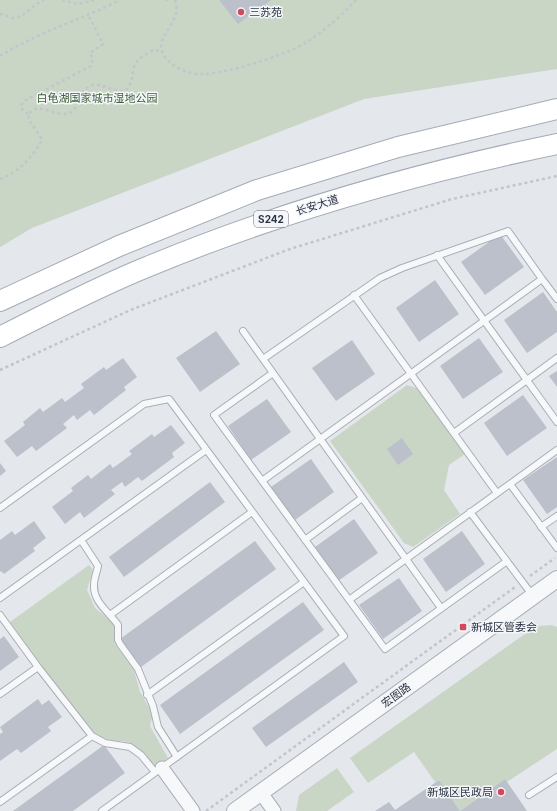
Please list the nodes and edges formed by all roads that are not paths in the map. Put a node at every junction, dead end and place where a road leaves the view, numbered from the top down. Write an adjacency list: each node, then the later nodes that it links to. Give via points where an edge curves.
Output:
1 (557, 109): 7 (main road, via 398,147 257,190 119,246)
2 (557, 144): 10 (main road, 长安大道 / S242, via 404,179 270,220 146,267)
3 (437, 255): 4 (lane, via 508,231); 5 (lane, via 380,278); 8 (lane)
4 (542, 279): 6 (lane); 8 (lane)
5 (354, 295): 12 (lane); 14 (lane)
6 (557, 299)
7 (0, 302)
8 (484, 320): 14 (lane); 15 (lane)
9 (243, 331): 12 (lane)
10 (0, 337)
11 (557, 358): 15 (lane)
12 (263, 359): 13 (lane)
13 (273, 373): 18 (lane); 21 (lane, via 214,415)
14 (411, 373): 17 (lane); 18 (lane)
15 (527, 380): 16 (lane); 17 (lane)
16 (557, 422)
17 (454, 433): 23 (lane)
18 (320, 439): 21 (lane); 24 (lane)
19 (206, 450): 25 (lane, via 168,399 144,404); 26 (lane); 30 (lane)
20 (557, 450): 22 (lane)
21 (262, 481): 31 (lane)
22 (510, 484): 23 (lane); 29 (lane)
23 (497, 493): 27 (lane)
24 (362, 498): 31 (lane); 33 (lane)
25 (0, 508)
26 (252, 512): 36 (lane); 42 (lane)
27 (470, 512): 33 (lane); 34 (lane)
28 (557, 516): 29 (lane)
29 (541, 527): 32 (lane)
30 (81, 540): 38 (lane); 42 (lane, via 97,563 94,593)
31 (305, 540): 39 (lane)
32 (557, 548)
33 (406, 559): 39 (lane); 40 (lane)
34 (507, 561): 37 (lane); 40 (lane)
35 (557, 579): 37 (street, 宏图路)
36 (304, 582): 45 (lane); 47 (lane, via 344,636)
37 (533, 596): 50 (street, 宏图路)
38 (0, 598)
39 (349, 600): 40 (lane, via 385,649)
40 (441, 608)
41 (0, 615): 43 (lane)
42 (110, 615): 45 (lane, via 118,625 118,640 138,669)
43 (38, 667): 44 (lane); 46 (lane)
44 (0, 694)
45 (148, 695): 47 (lane, via 158,727)
46 (92, 736): 48 (lane, via 105,743 130,747); 52 (lane)
47 (177, 757): 48 (lane)
48 (159, 770): 53 (lane); 54 (street)
49 (557, 777): 51 (lane)
50 (261, 792): 55 (street, 宏图路); 56 (street)
51 (529, 795)
52 (0, 802)
53 (102, 811)
54 (193, 811)
55 (235, 811)
56 (274, 811)

